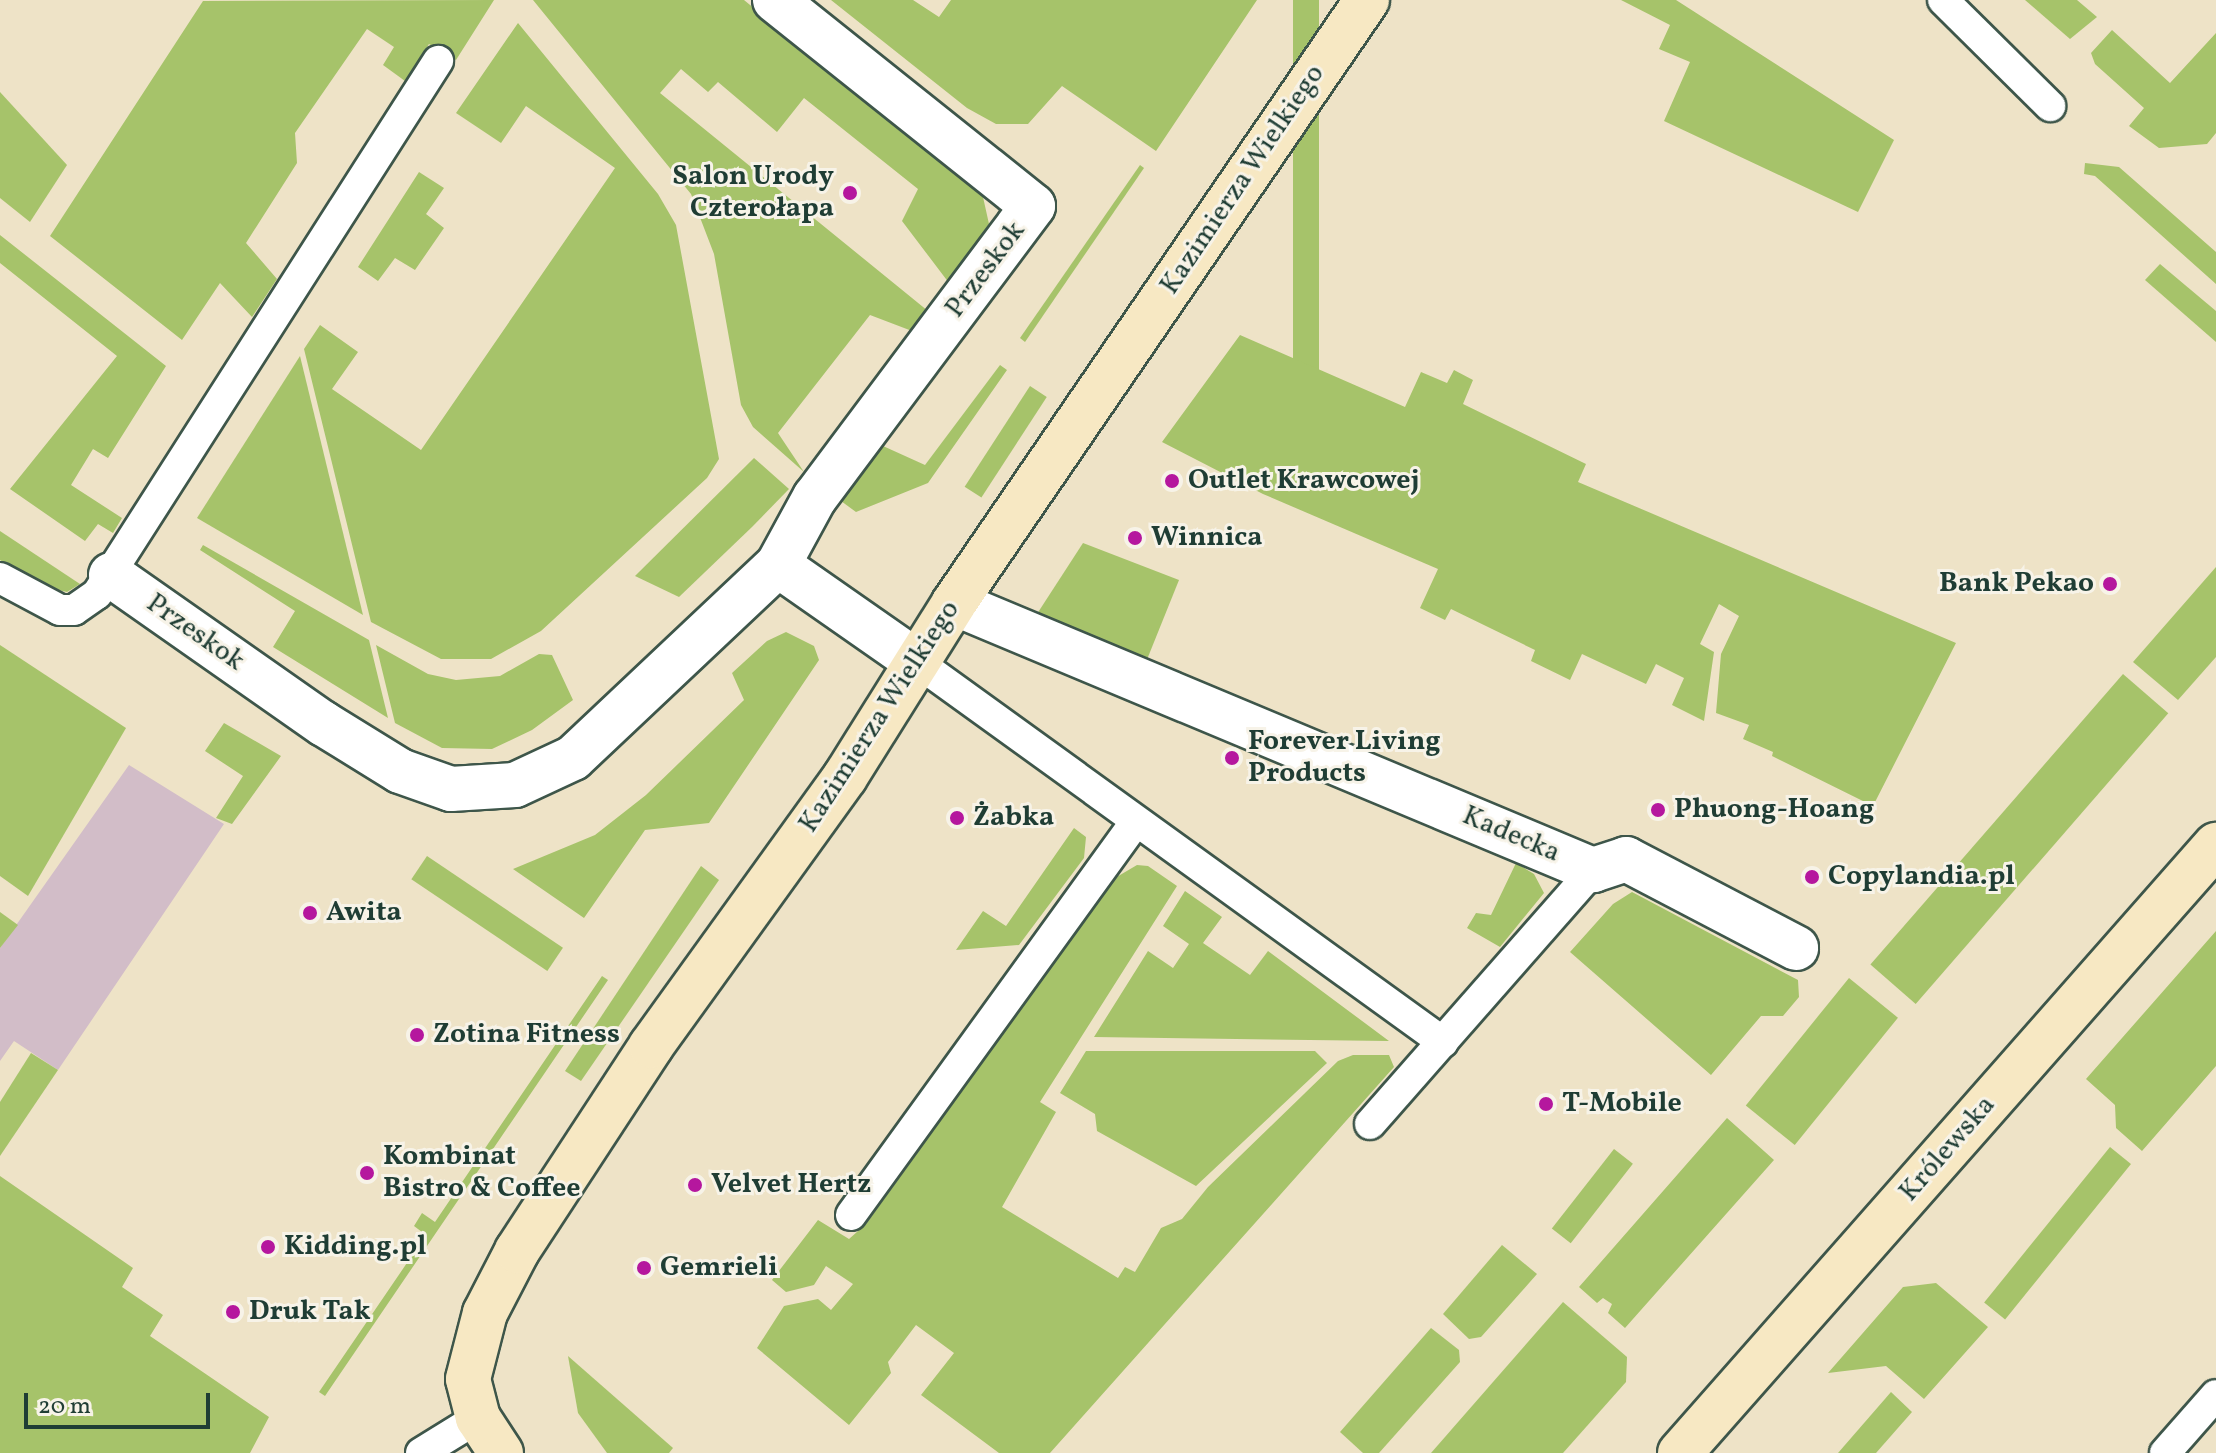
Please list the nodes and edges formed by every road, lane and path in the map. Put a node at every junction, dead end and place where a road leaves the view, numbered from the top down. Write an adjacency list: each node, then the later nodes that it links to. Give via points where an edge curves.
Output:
1 (775, 0): 6 (street, Przeskok, via 1033,206 815,497)
2 (1367, 0): 9 (street, Kazimierza Wielkiego)
3 (1943, 0): 5 (lane)
4 (438, 61): 7 (lane)
5 (2050, 106)
6 (778, 565): 7 (street, Przeskok, via 592,744 535,778 482,791 451,789 400,771); 10 (street)
7 (111, 575): 8 (lane, via 87,604 60,610)
8 (0, 578)
9 (954, 603): 10 (street, Kazimierza Wielkiego); 13 (street, Kadecka)
10 (917, 662): 11 (lane); 19 (street, Kazimierza Wielkiego, via 845,777 699,976 495,1289 468,1379)
11 (1135, 822): 15 (lane); 17 (lane)
12 (2216, 845): 21 (street, Królewska)
13 (1593, 870): 14 (street, Kadecka, via 1626,859); 15 (lane)
14 (1796, 948)
15 (1443, 1042): 16 (lane)
16 (1370, 1124)
17 (851, 1215)
18 (2216, 1395): 22 (lane)
19 (490, 1435): 20 (lane)
20 (421, 1453)
21 (1680, 1453)
22 (2165, 1453)

